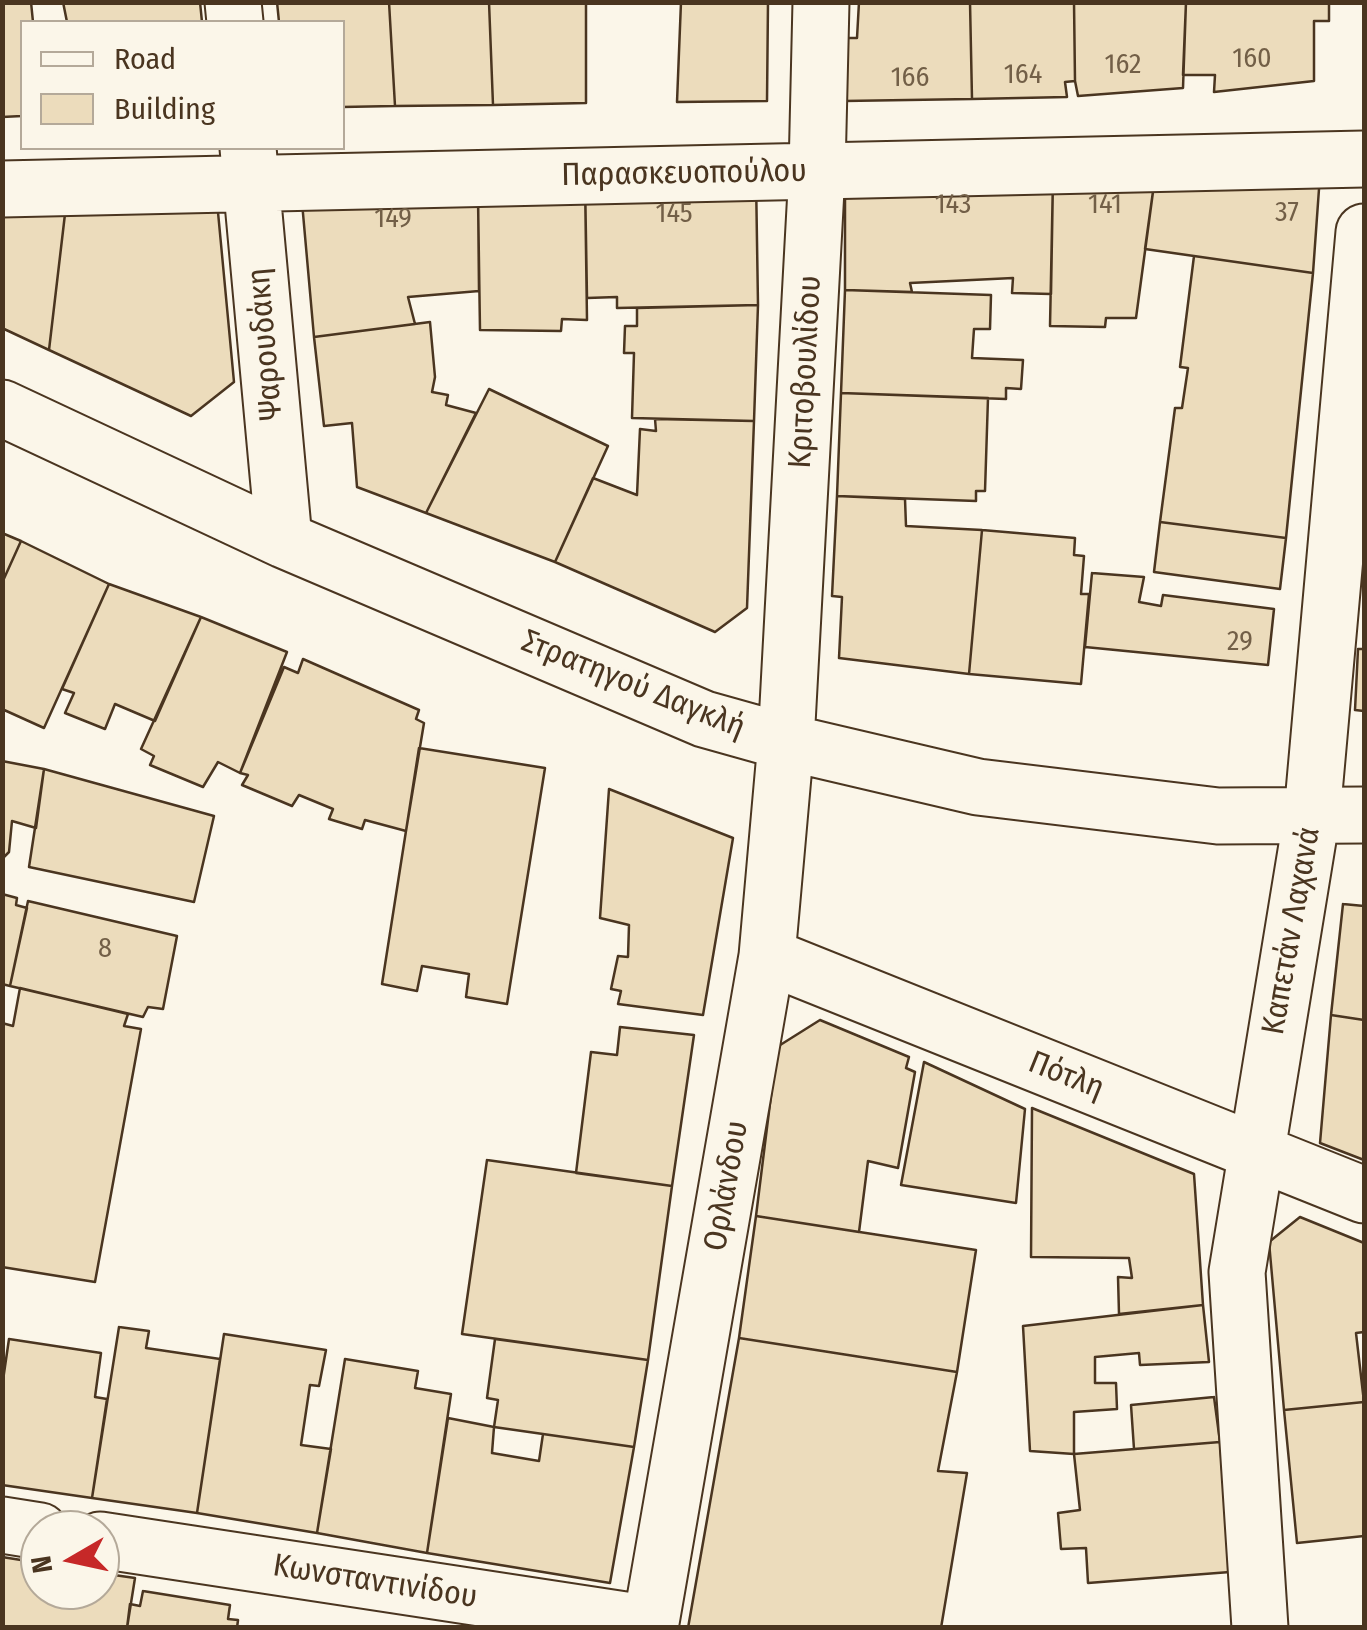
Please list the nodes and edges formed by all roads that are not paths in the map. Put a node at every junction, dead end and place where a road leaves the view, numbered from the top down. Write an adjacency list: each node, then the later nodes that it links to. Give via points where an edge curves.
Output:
1 (821, 2): 4 (street, Κριτοβουλίδου)
2 (1364, 158): 4 (street, Παρασκευοπούλου)
3 (250, 165): 4 (street, Παρασκευοπούλου); 5 (street, Παρασκευοπούλου); 8 (street, Ψαρουδάκη)
4 (816, 171): 9 (street, Κριτοβουλίδου)
5 (2, 189)
6 (1364, 232): 10 (street, Καπετάν Λαχανά)
7 (2, 408): 8 (street, Στρατηγού Δαγκλή)
8 (284, 540): 9 (street, Στρατηγού Δαγκλή, via 704,720)
9 (786, 742): 10 (street, Στρατηγού Δαγκλή, via 978,787 1218,816); 11 (street, Ορλάνδου)
10 (1338, 815): 12 (street, Καπετάν Λαχανά)
11 (767, 956): 12 (street, Πότλη); 15 (street, Ορλάνδου)
12 (1255, 1152): 13 (street, Πότλη); 16 (street, Καπετάν Λαχανά, via 1237,1272)
13 (1364, 1195)
14 (120, 1543): 15 (street, Κωνσταντινίδου)
15 (651, 1626)
16 (1260, 1628)

